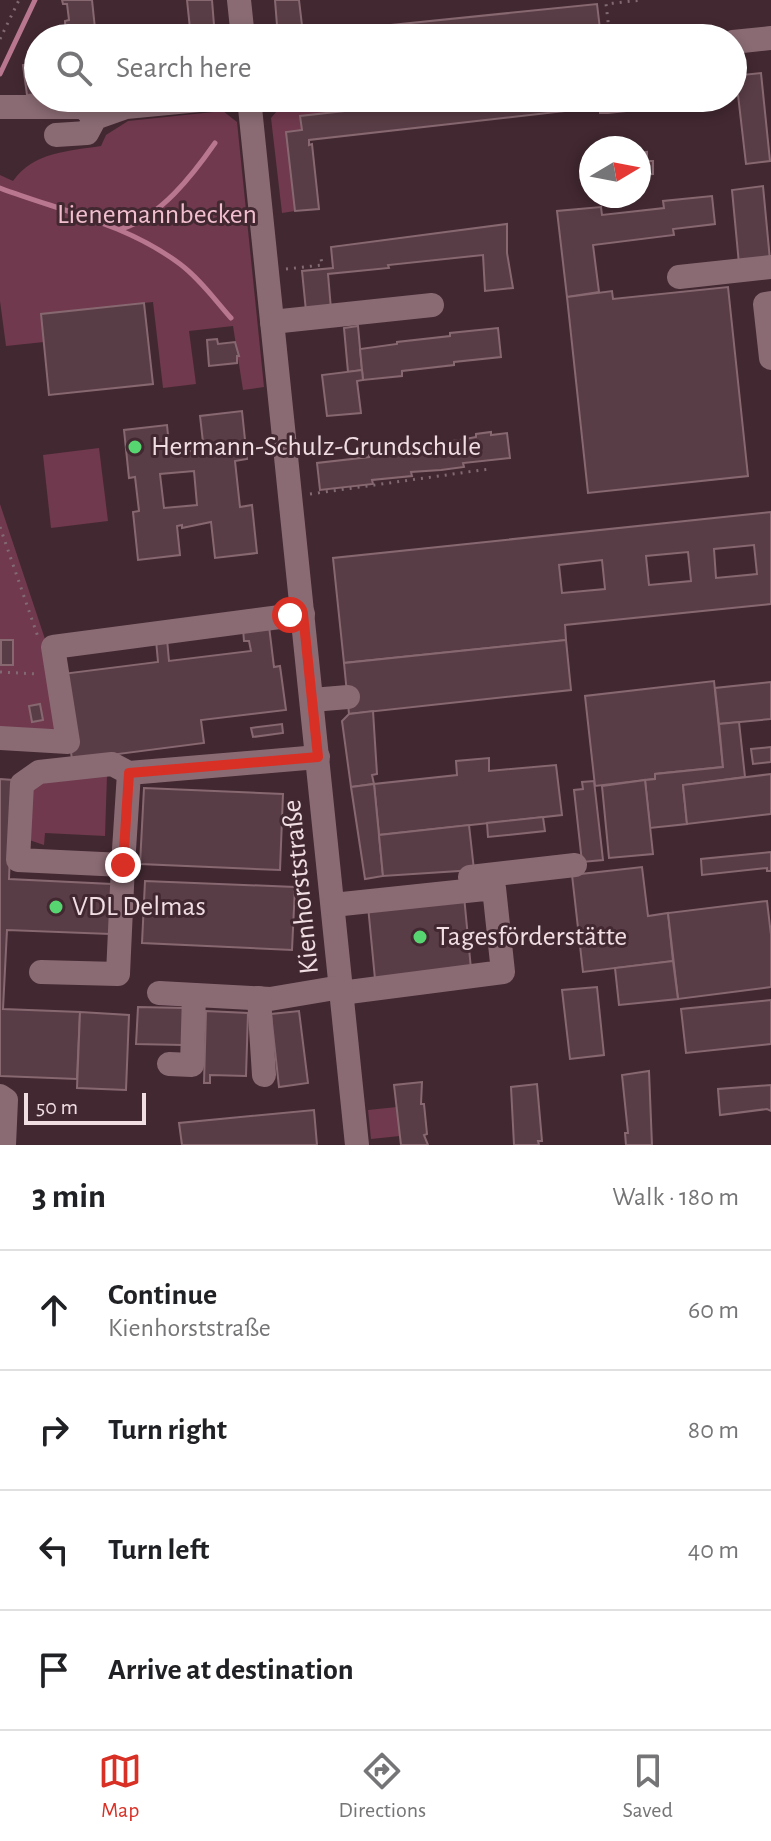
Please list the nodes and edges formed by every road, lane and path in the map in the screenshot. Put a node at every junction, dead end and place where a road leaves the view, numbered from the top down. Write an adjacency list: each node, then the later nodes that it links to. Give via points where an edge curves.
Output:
1 (19, 0): 8 (path)
2 (239, 0): 5 (street)
3 (639, 0): 4 (path)
4 (606, 2): 6 (path)
5 (242, 24)
6 (608, 24)
7 (771, 38): 9 (street)
8 (0, 39)
9 (747, 41)
10 (0, 107): 11 (street)
11 (24, 107)
12 (85, 112): 15 (street)
13 (116, 112): 15 (street)
14 (250, 112): 23 (street, Kienhorststraße)
15 (91, 125): 16 (street)
16 (56, 135)
17 (321, 258): 19 (path, via 322,267)
18 (771, 267): 20 (street)
19 (282, 270)
20 (679, 277)
21 (771, 303): 24 (street, via 765,304)
22 (432, 305): 23 (street)
23 (272, 322): 28 (street, Kienhorststraße)
24 (771, 358)
25 (489, 469): 26 (path)
26 (305, 495)
27 (0, 527): 29 (path)
28 (303, 614): 33 (street, Kienhorststraße); 34 (street, via 53,647 68,742)
29 (40, 644)
30 (0, 672): 31 (path)
31 (44, 674)
32 (348, 697): 33 (street)
33 (312, 700): 35 (street, Kienhorststraße)
34 (0, 738)
35 (318, 757): 36 (street); 39 (street, Kienhorststraße)
36 (129, 773): 37 (street); 37 (street, via 112,764 39,772 22,784 18,860)
37 (123, 865): 40 (street, via 118,974)
38 (575, 865): 39 (street)
39 (333, 898): 41 (street, Kienhorststraße); 41 (street, via 494,888 503,972)
40 (41, 972)
41 (341, 990): 44 (street); 49 (street, Kienhorststraße)
42 (159, 993): 43 (street)
43 (194, 995): 44 (street); 45 (street, via 192,1065)
44 (259, 998): 46 (street)
45 (169, 1064)
46 (264, 1075)
47 (0, 1096): 48 (street, via 6,1100)
48 (4, 1145)
49 (357, 1145)

